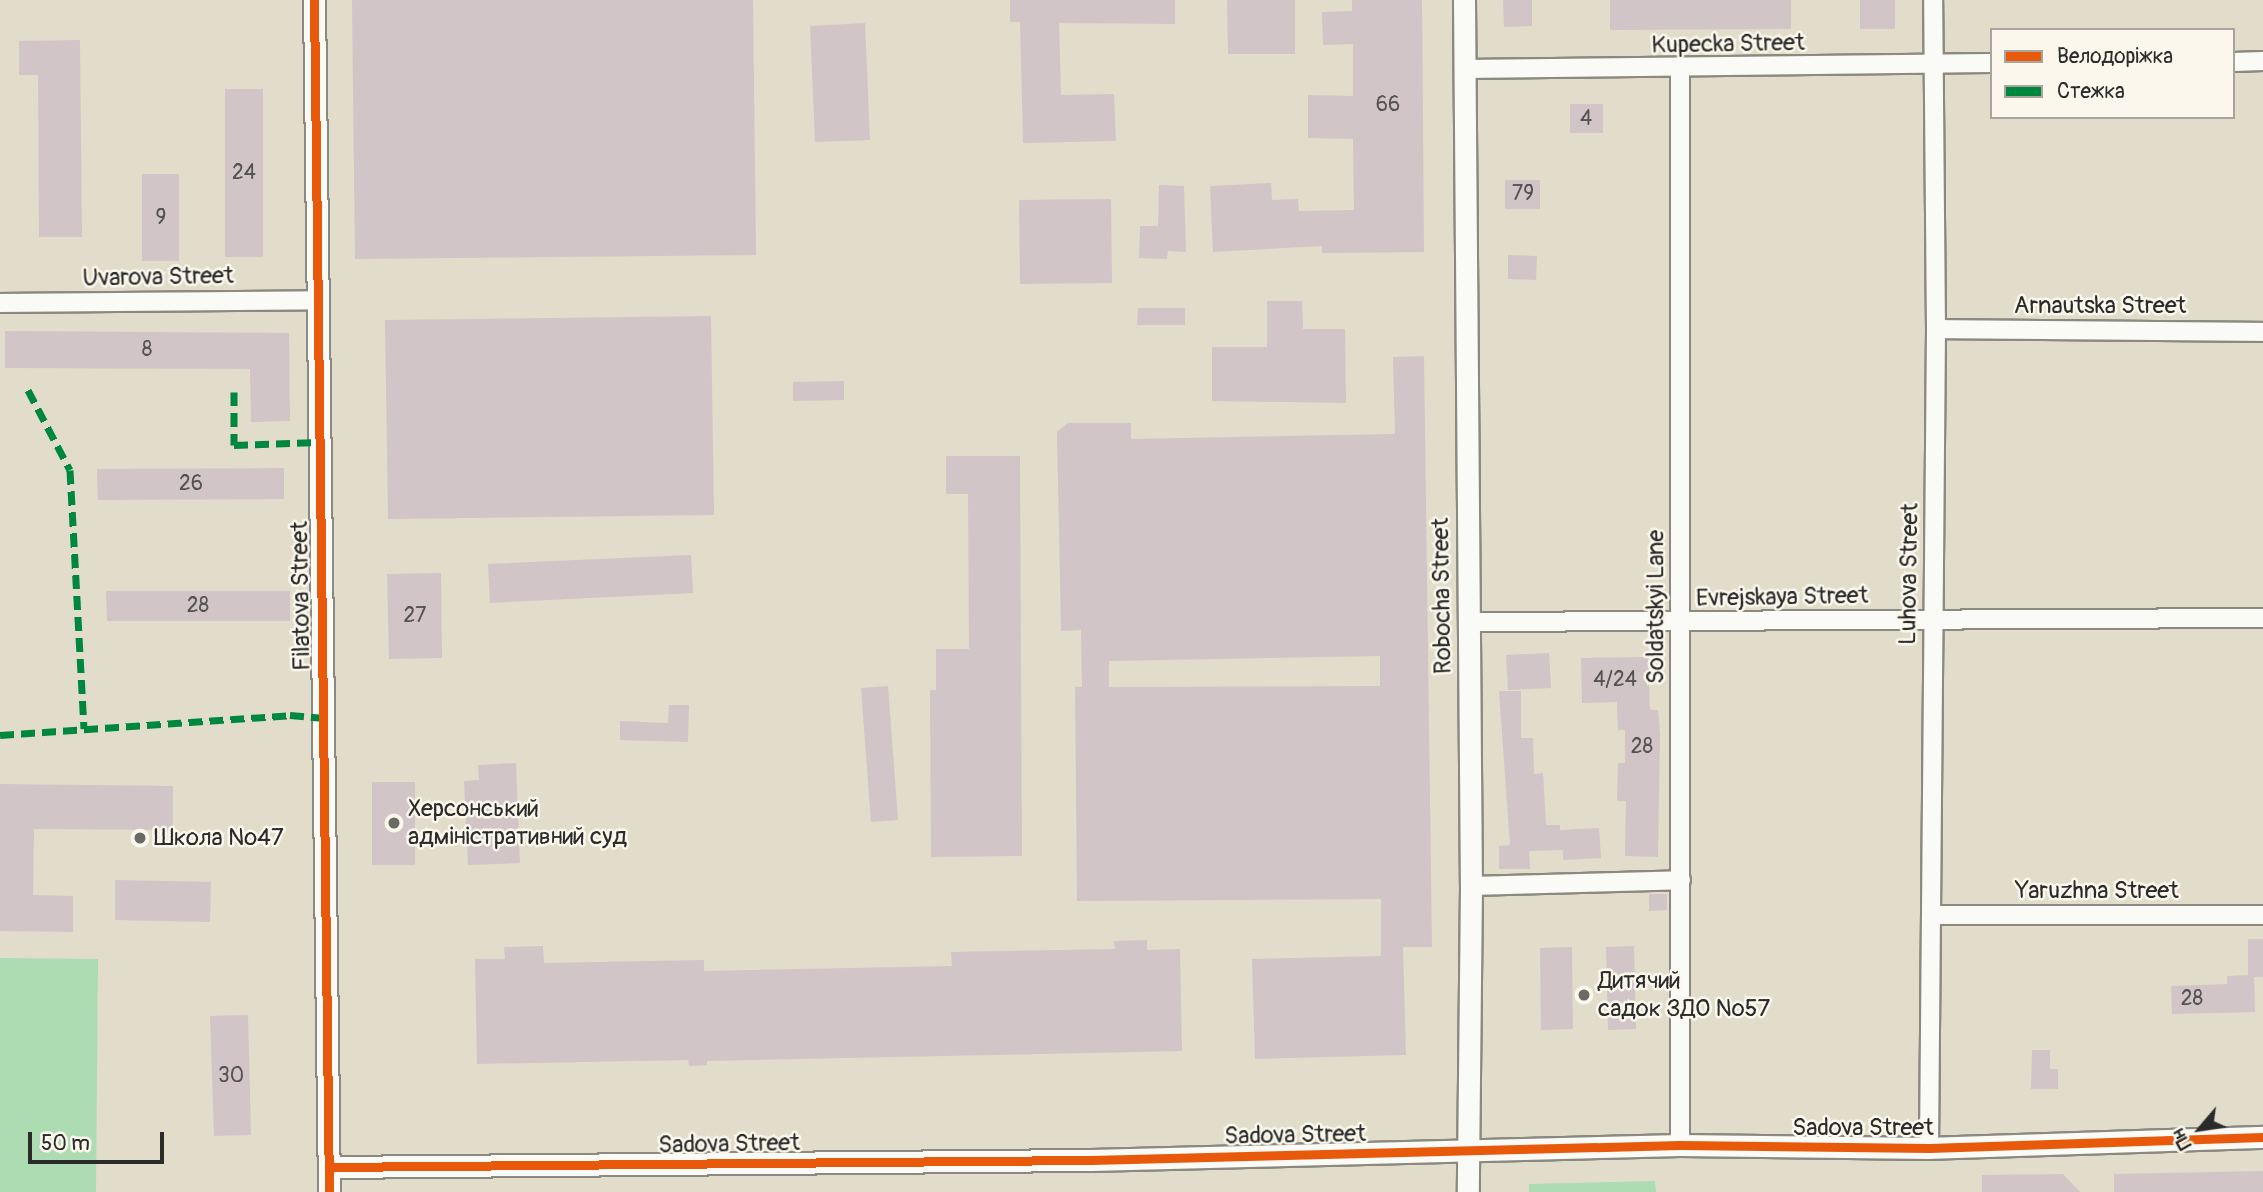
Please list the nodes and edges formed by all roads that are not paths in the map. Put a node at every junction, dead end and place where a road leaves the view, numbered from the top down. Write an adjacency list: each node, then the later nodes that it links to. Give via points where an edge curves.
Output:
1 (314, 0): 10 (street, Filatova Street)
2 (1464, 0): 8 (street, Robocha Street)
3 (1933, 0): 6 (street, Luhova Street)
4 (2263, 61): 5 (street)
5 (2235, 62)
6 (1934, 63): 7 (street, Kupecka Street); 9 (street, Kupecka Street); 12 (street, Luhova Street)
7 (1990, 63)
8 (1464, 69): 9 (street, Kupecka Street); 16 (street, Robocha Street)
9 (1680, 69): 17 (street, Soldatskyi Lane)
10 (316, 300): 11 (street, Uvarova Street); 26 (street, Filatova Street)
11 (0, 303)
12 (1936, 329): 13 (street, Arnautska Street); 15 (street, Luhova Street)
13 (2263, 332)
14 (2263, 618): 15 (street, Evrejskaya Street)
15 (1933, 620): 17 (street, Evrejskaya Street); 20 (street, Luhova Street)
16 (1469, 622): 17 (street, Evrejskaya Street); 19 (street, Robocha Street)
17 (1680, 623): 18 (street, Soldatskyi Lane)
18 (1681, 880): 19 (street); 23 (street, Soldatskyi Lane)
19 (1471, 886): 25 (street, Robocha Street)
20 (1932, 915): 21 (street, Yaruzhna Street); 24 (street, Luhova Street)
21 (2263, 915)
22 (2263, 1137): 24 (street, Sadova Street)
23 (1681, 1145): 24 (street, Sadova Street); 25 (street, Sadova Street)
24 (1929, 1148)
25 (1468, 1150): 26 (street, Sadova Street, via 1091,1160); 28 (street, Robocha Street)
26 (329, 1167): 27 (street, Filatova Street)
27 (329, 1192)
28 (1468, 1192)

